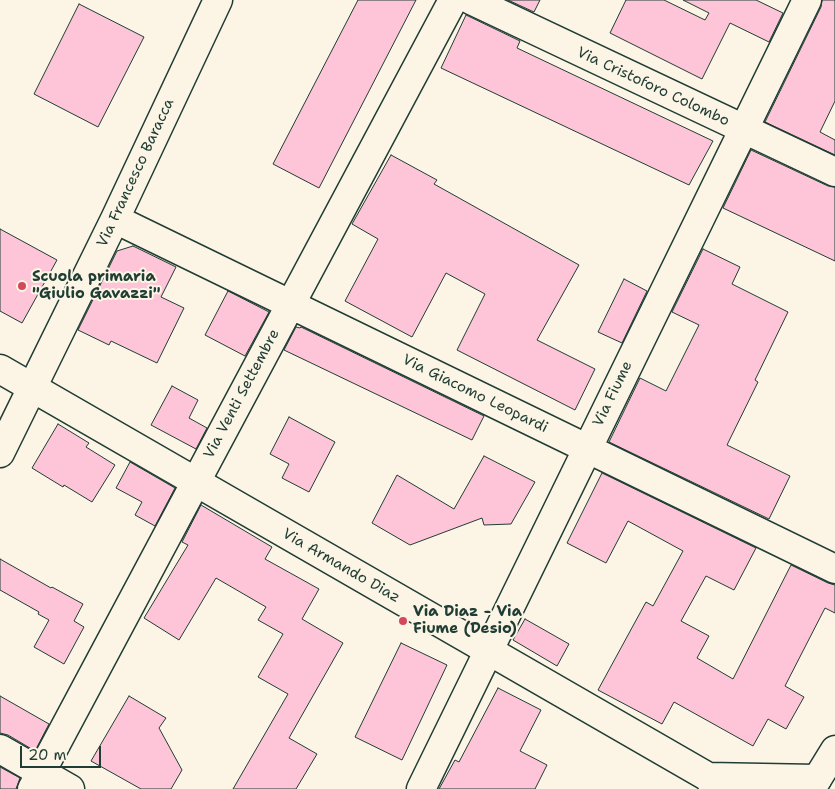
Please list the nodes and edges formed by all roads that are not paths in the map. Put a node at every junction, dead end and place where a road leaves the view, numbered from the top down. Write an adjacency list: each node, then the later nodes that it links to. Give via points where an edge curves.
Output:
1 (218, 0): 7 (street, Via Francesco Baracca)
2 (453, 0): 8 (street, Via Venti Settembre)
3 (471, 0): 5 (street, Via Cristoforo Colombo)
4 (807, 0): 5 (street, Via Fiume)
5 (743, 130): 6 (street, Via Cristoforo Colombo); 11 (street, Via Fiume)
6 (835, 172)
7 (115, 219): 8 (street, Via Giacomo Leopardi); 10 (street, Via Francesco Baracca)
8 (291, 304): 11 (street, Via Giacomo Leopardi); 13 (street, Via Venti Settembre)
9 (0, 369): 10 (street, Via Armando Diaz)
10 (32, 388): 12 (street, Via Francesco Baracca); 13 (street, Via Armando Diaz)
11 (587, 448): 14 (street, Via Giacomo Leopardi); 15 (street, Via Fiume)
12 (0, 453)
13 (195, 482): 15 (street, Via Armando Diaz); 18 (street, Via Venti Settembre)
14 (835, 569)
15 (488, 650): 19 (street, Via Armando Diaz); 22 (street, Via Fiume)
16 (0, 749): 18 (street)
17 (835, 750): 20 (street)
18 (36, 781): 21 (street)
19 (712, 783): 20 (street, Via Armando Diaz)
20 (817, 786)
21 (70, 789)
22 (421, 789)

